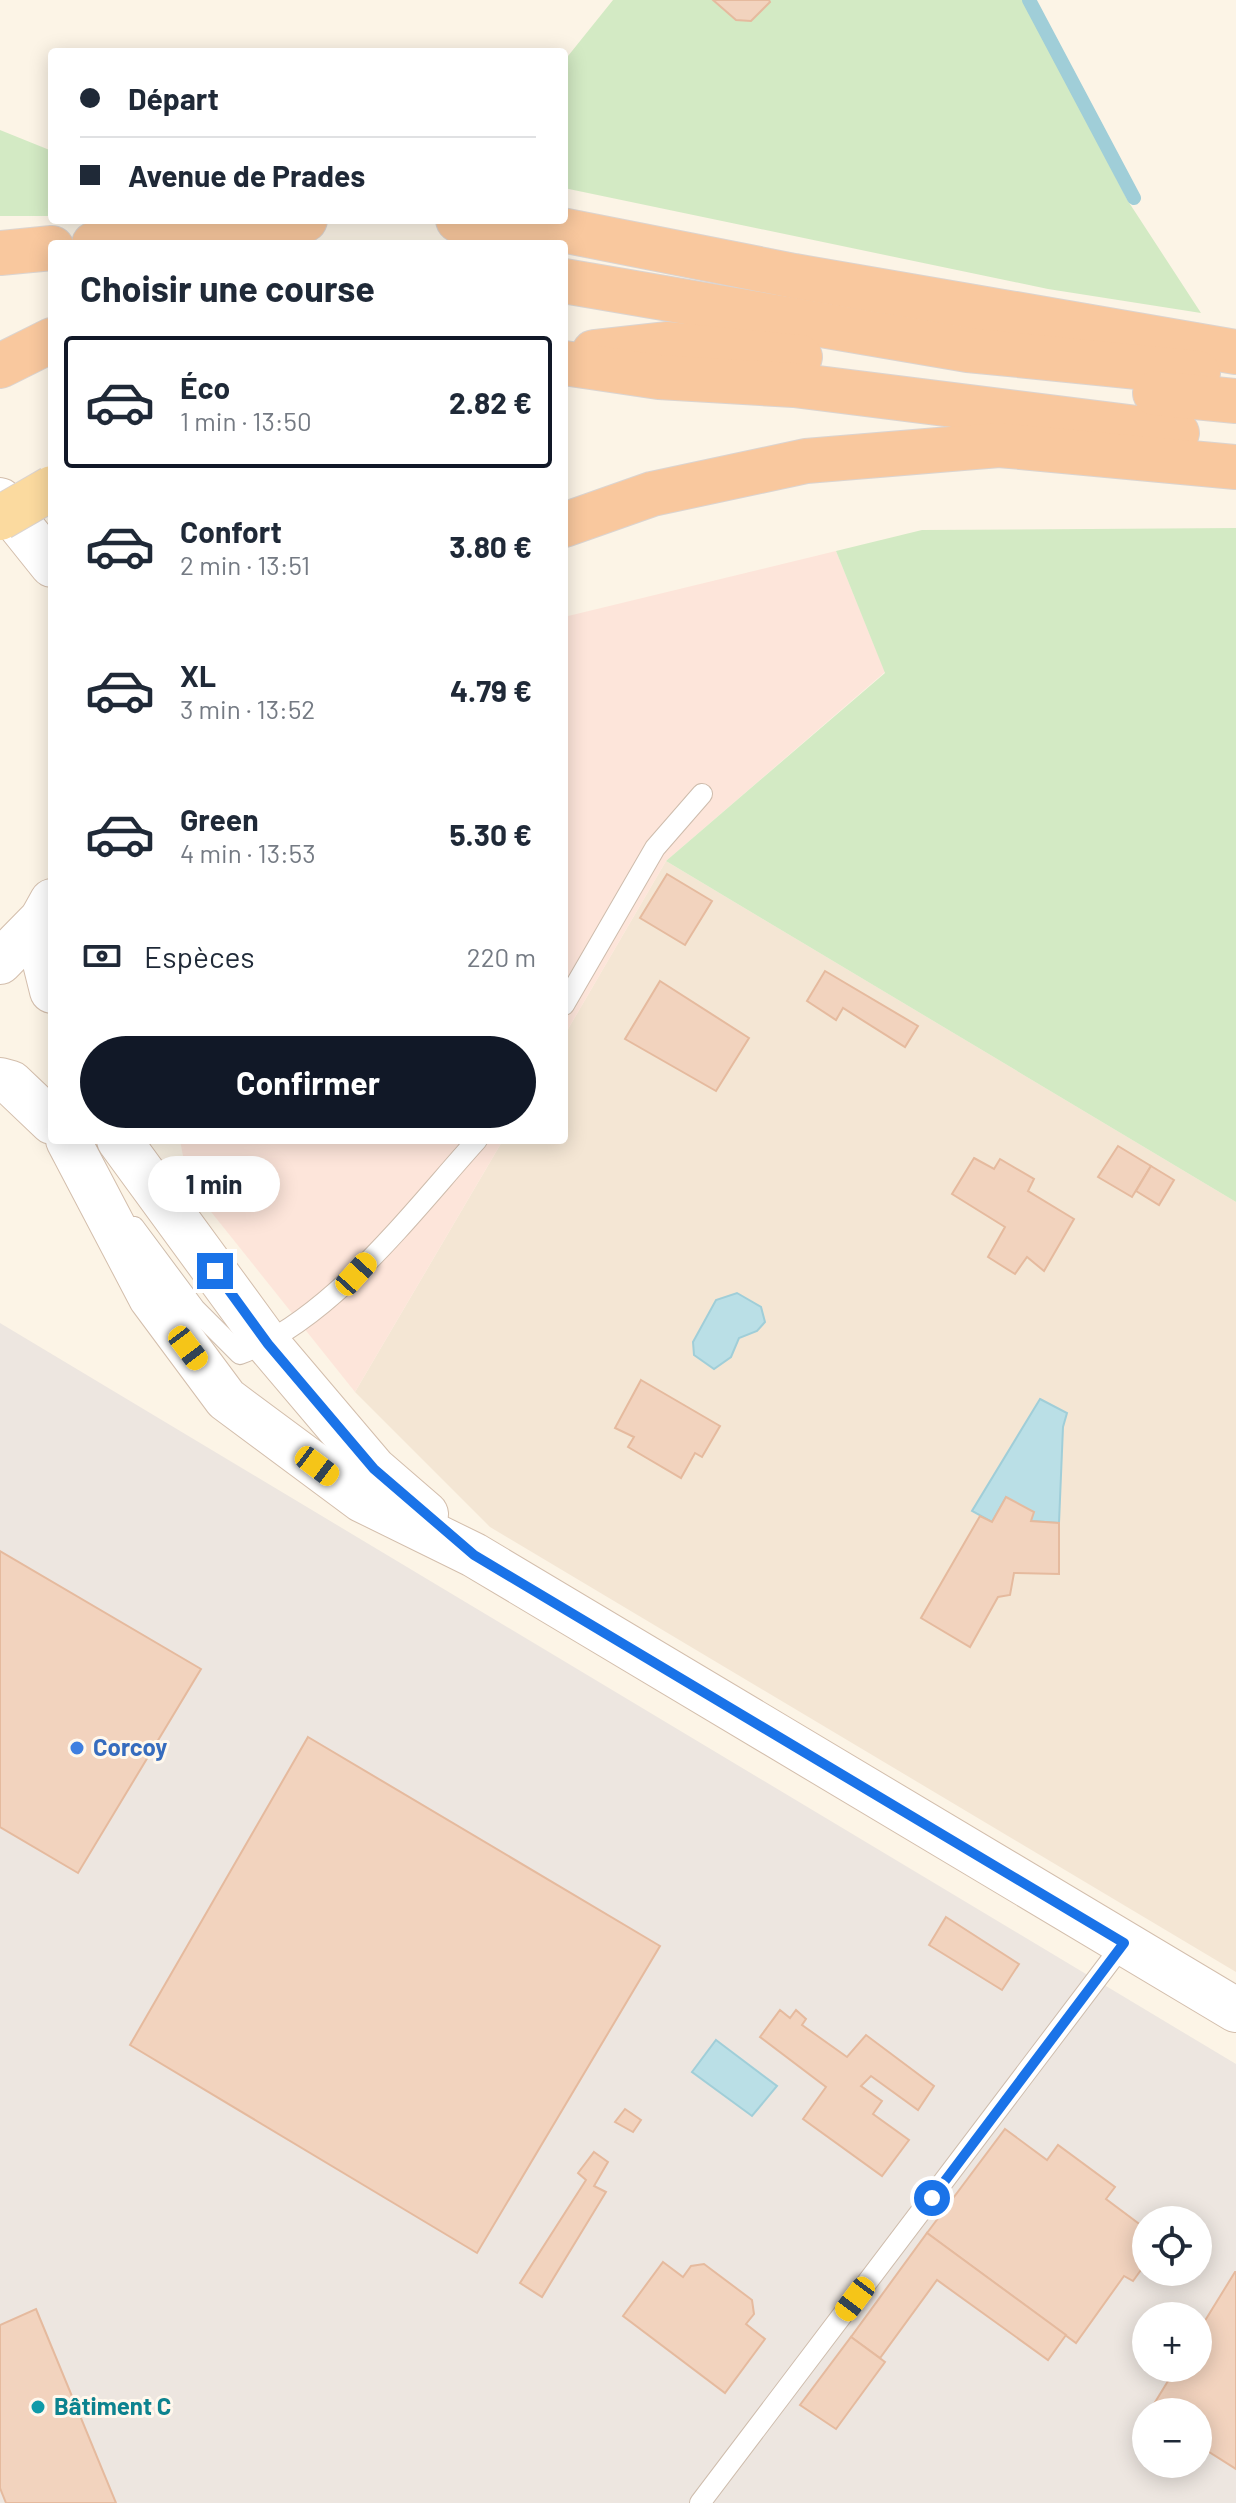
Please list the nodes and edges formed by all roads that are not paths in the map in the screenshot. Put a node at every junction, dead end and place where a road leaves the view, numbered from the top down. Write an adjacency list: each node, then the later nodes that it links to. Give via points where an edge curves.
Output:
1 (270, 224): 3 (highway)
2 (498, 224): 8 (highway, via 567,231)
3 (129, 240)
4 (48, 248): 5 (highway)
5 (0, 253)
6 (568, 282): 12 (highway, via 968,350)
7 (48, 342): 11 (highway)
8 (1236, 352)
9 (568, 356): 13 (highway, via 666,344)
10 (568, 364): 14 (highway, via 659,377 916,399)
11 (0, 366)
12 (1236, 377)
13 (1236, 401)
14 (1236, 441)
15 (1236, 467): 19 (highway, via 999,445 806,461 652,494)
16 (48, 490): 18 (main road, bridge)
17 (0, 500): 20 (main road)
18 (0, 518)
19 (568, 524)
20 (48, 560)
21 (702, 794): 25 (lane, via 655,848)
22 (47, 910): 23 (main road); 24 (main road)
23 (0, 962)
24 (48, 975)
25 (568, 998)
26 (0, 1080): 27 (main road, via 11,1083)
27 (48, 1118)
28 (70, 1144): 33 (main road, via 151,1298 226,1399 362,1500)
29 (71, 1144): 32 (lane, via 195,1309 240,1354)
30 (122, 1144): 32 (main road)
31 (473, 1144): 32 (lane, via 356,1274)
32 (268, 1344): 33 (main road, via 374,1469)
33 (474, 1555): 34 (main road)
34 (1124, 1943): 35 (main road); 36 (lane)
35 (1236, 2010)
36 (700, 2503)

